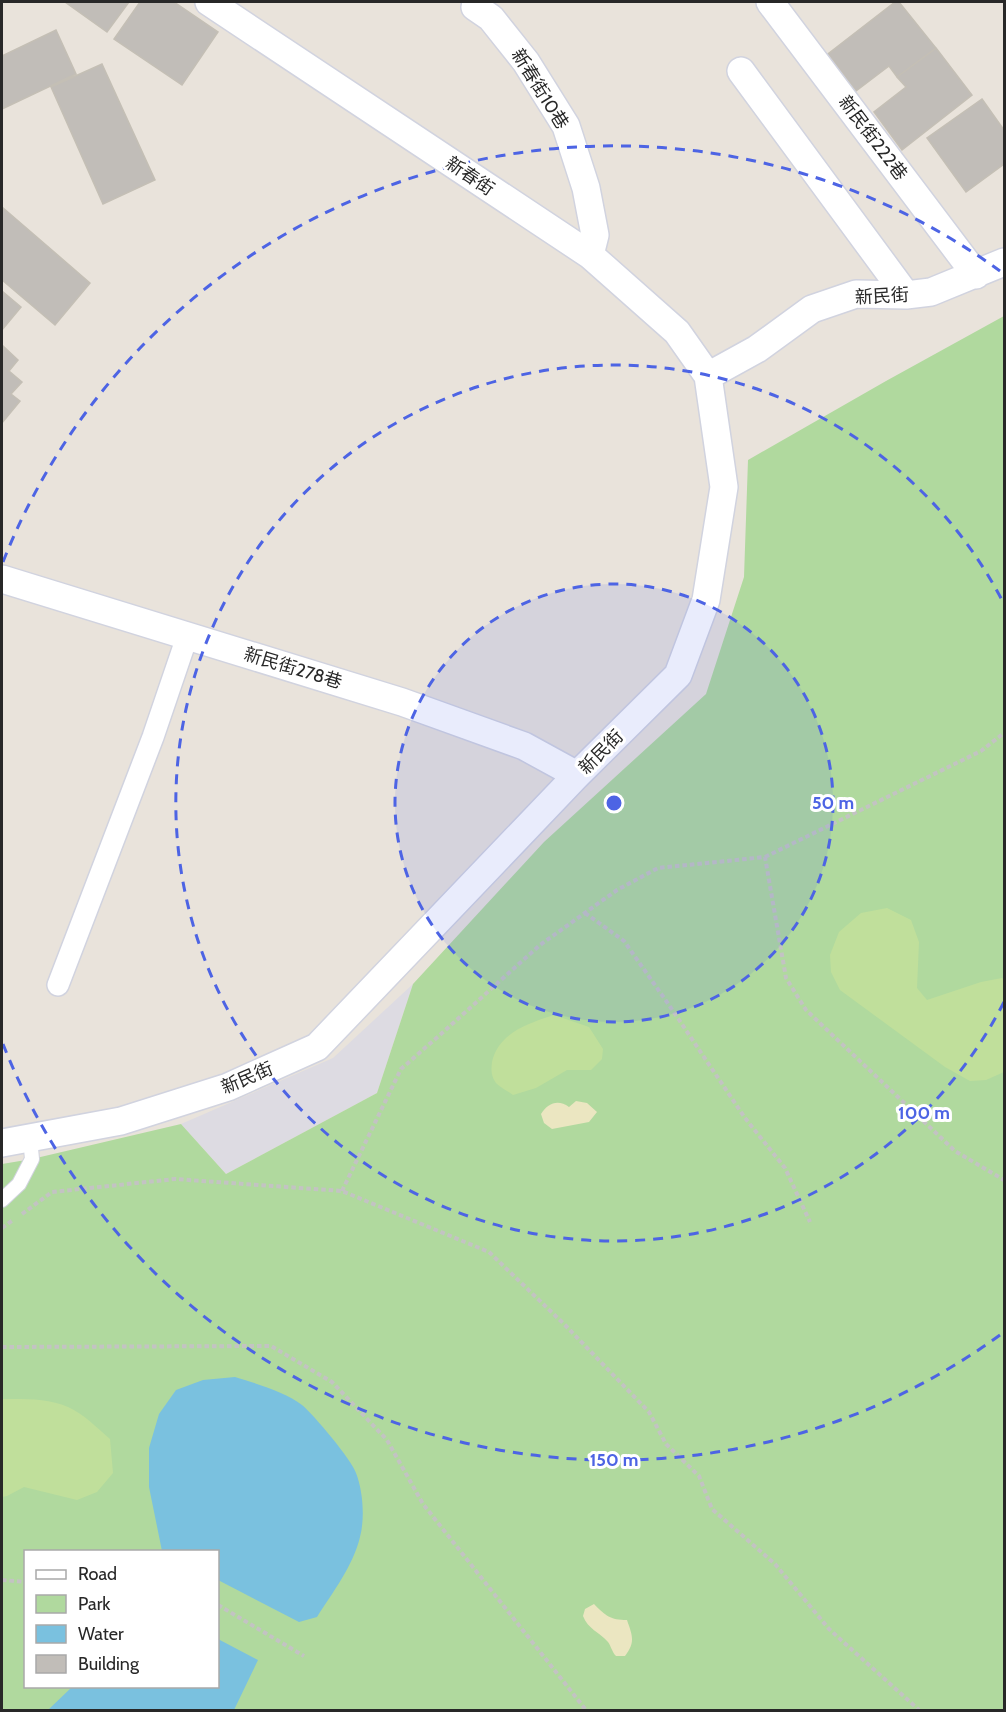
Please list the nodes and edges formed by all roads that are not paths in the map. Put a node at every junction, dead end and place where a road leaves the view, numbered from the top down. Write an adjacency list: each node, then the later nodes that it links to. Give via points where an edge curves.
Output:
1 (209, 2): 5 (street, 新春街)
2 (770, 2): 7 (street, 新民街222巷)
3 (475, 7): 5 (street, 新春街10巷, via 491,18 526,62 566,126 586,188 595,235)
4 (741, 71): 8 (street)
5 (590, 255): 9 (street, 新春街, via 677,332)
6 (1005, 262): 7 (street, 新民街)
7 (976, 275): 8 (street, 新民街, via 931,292)
8 (906, 295): 9 (street, 新民街, via 856,294 812,309 757,349)
9 (708, 376): 12 (street, 新民街, via 724,487 706,600 678,675)
10 (2, 579): 11 (street, 新民街278巷)
11 (187, 637): 12 (street, 新民街278巷, via 402,702 524,746); 13 (street)
12 (577, 775): 14 (street, 新民街, via 317,1047 228,1088 122,1121)
13 (58, 985)
14 (30, 1138): 15 (street, 新民街); 16 (lane, via 32,1159 19,1184)
15 (2, 1143)
16 (2, 1200)

